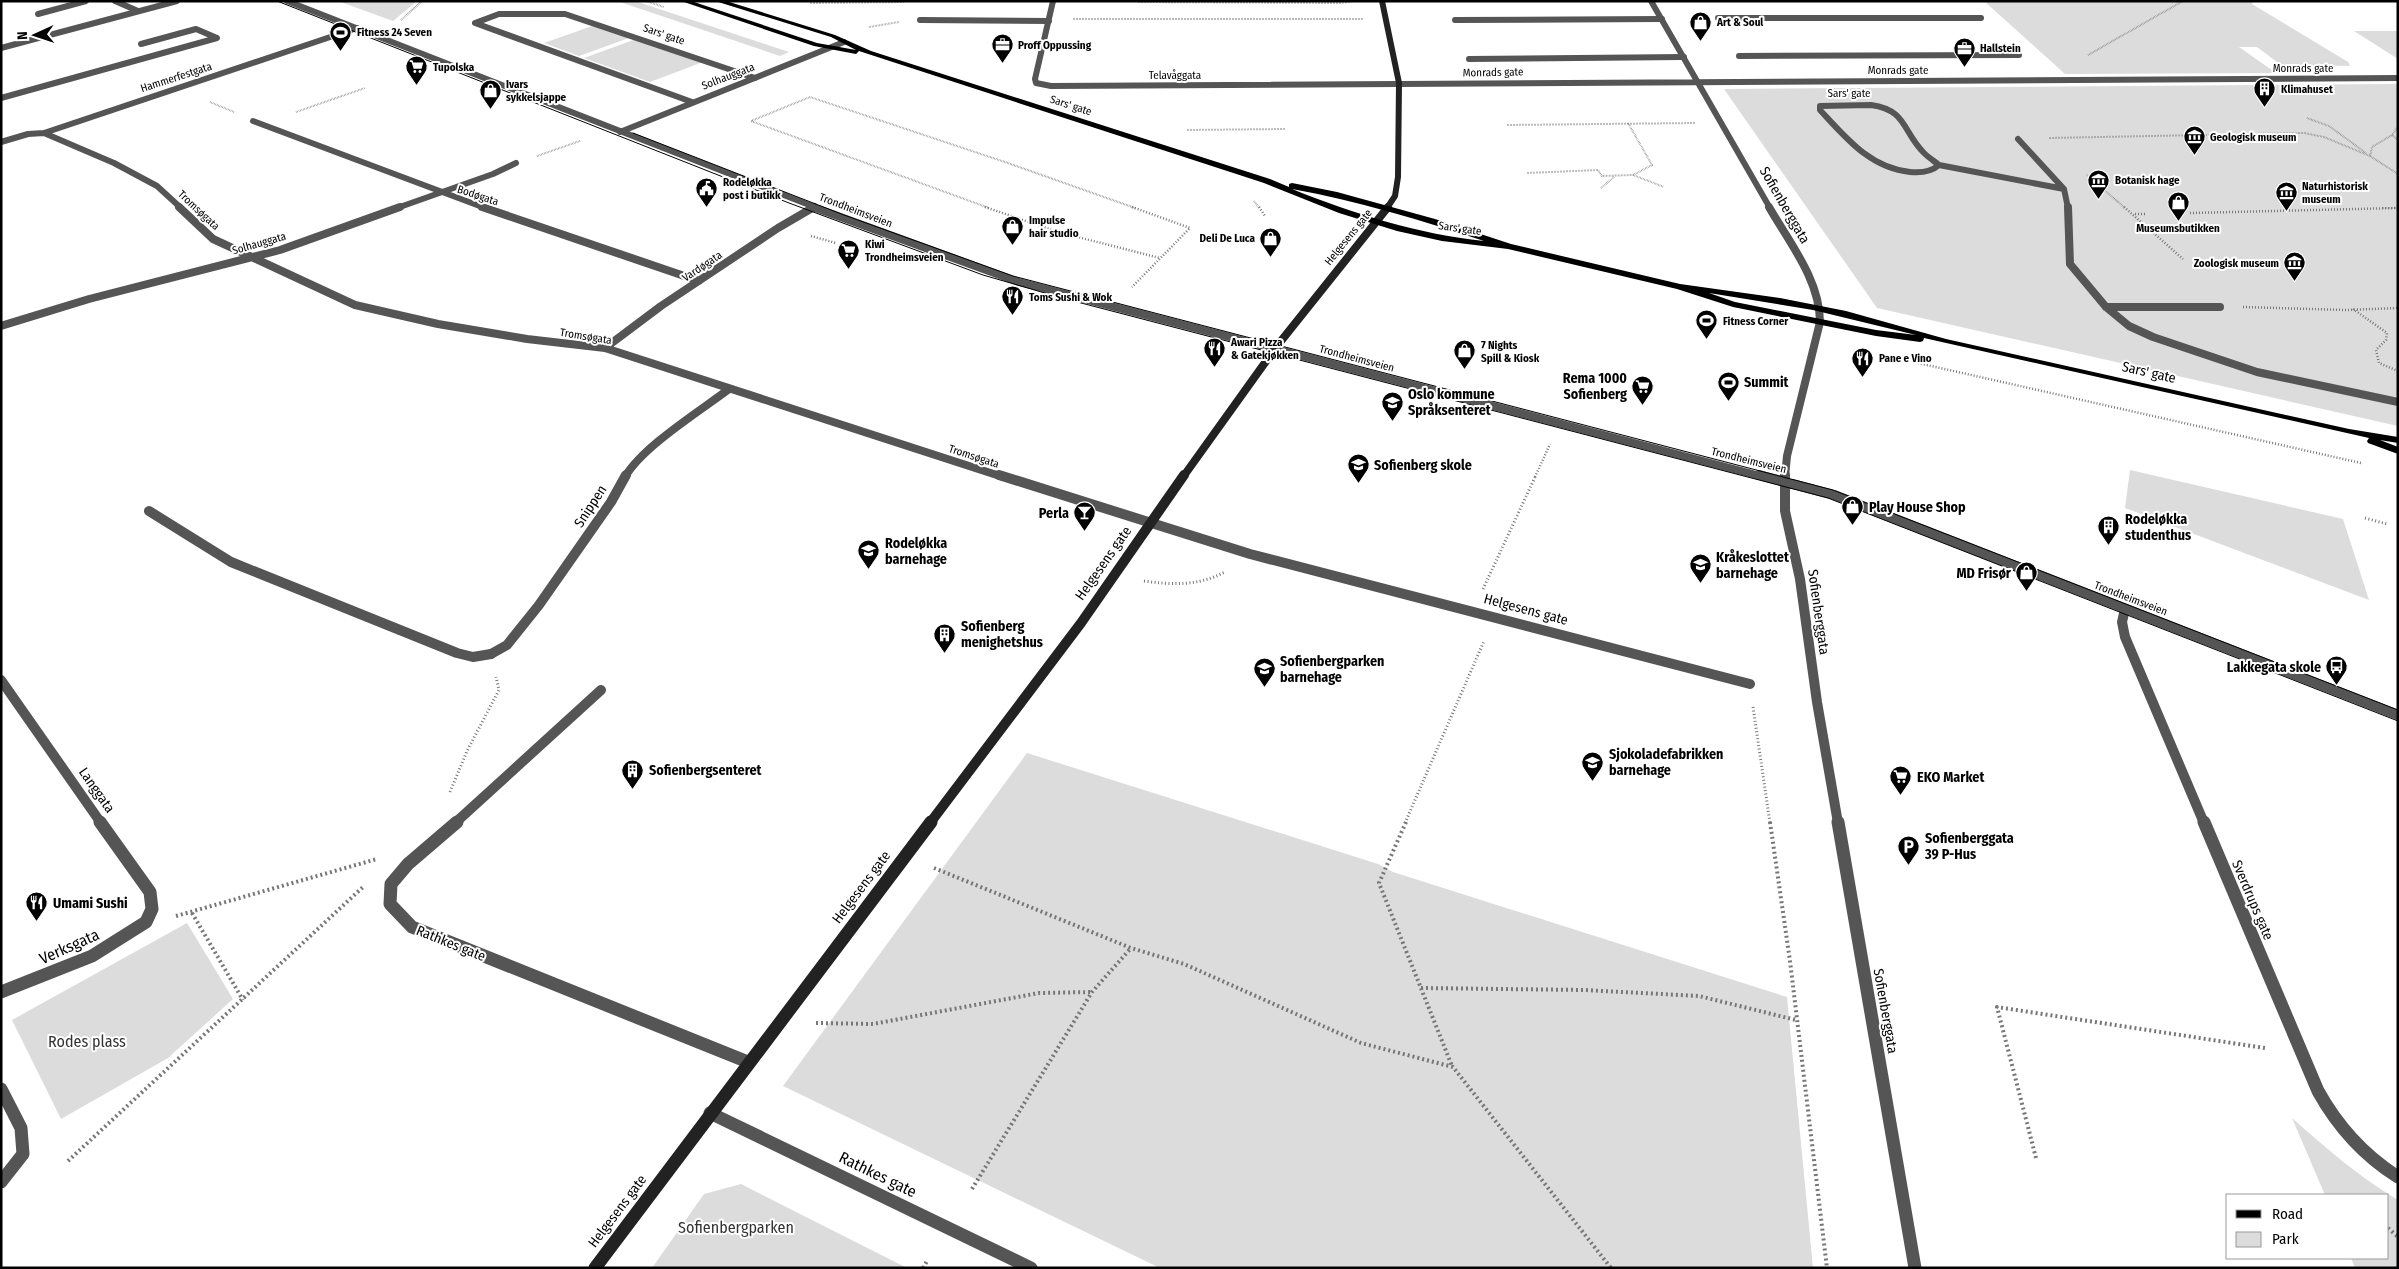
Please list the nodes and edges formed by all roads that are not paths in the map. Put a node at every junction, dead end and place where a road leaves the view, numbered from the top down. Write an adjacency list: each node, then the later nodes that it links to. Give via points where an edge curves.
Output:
1 (86, 1): 11 (street)
2 (114, 1): 10 (street)
3 (177, 1): 10 (street)
4 (287, 1): 18 (street, Trondheimsveien)
5 (684, 1): 22 (main road, Sars' gate)
6 (718, 1): 19 (main road, Sars' gate, via 825,33)
7 (1054, 1): 17 (street, Telavåggata)
8 (1382, 1): 31 (street, Helgesens gate)
9 (1651, 1): 14 (street, Sofienberggata)
10 (138, 12): 21 (street)
11 (38, 14)
12 (1718, 18): 13 (street)
13 (1981, 18)
14 (1662, 19): 16 (street); 26 (street, Sofienberggata)
15 (920, 20): 17 (street)
16 (1455, 20)
17 (1049, 21): 31 (street, Telavåggata, via 1036,83)
18 (356, 28): 35 (street, Hammerfestgata); 36 (street, Trondheimsveien)
19 (844, 42): 22 (street, Solhauggata); 23 (main road, Sars' gate)
20 (141, 44): 32 (street, via 196,29 217,38)
21 (1, 48)
22 (829, 48): 23 (main road, Sars' gate); 28 (street, Solhauggata)
23 (868, 53): 41 (main road, Sars' gate)
24 (2019, 54): 25 (street)
25 (1739, 56)
26 (1684, 57): 27 (street); 30 (street, Sofienberggata)
27 (1469, 59)
28 (755, 78): 33 (street, Solhauggata); 33 (street, Sars' gate, via 565,14 499,14 475,23)
29 (2398, 78): 30 (street, Monrads gate)
30 (1697, 80): 31 (street, Monrads gate); 51 (street, Sofienberggata, via 1811,280)
31 (1398, 83): 45 (street, Helgesens gate, via 1398,177)
32 (1, 98)
33 (692, 102): 36 (street, Solhauggata)
34 (253, 121): 43 (street, Bodøgata)
35 (44, 132): 38 (street, Hammerfestgata); 48 (street, Tromsøgata, via 157,186 213,240)
36 (620, 132): 44 (street, Trondheimsveien)
37 (2018, 139): 42 (street)
38 (1, 142)
39 (516, 163): 43 (street, Solhauggata)
40 (1939, 165): 40 (street, Sars' gate, via 1934,170 1905,172 1868,159 1820,110 1820,106 1886,108 1897,114 1923,152); 42 (street, Sars' gate)
41 (1267, 181): 45 (main road, Sars' gate, via 1334,194); 46 (main road, Sars' gate)
42 (2064, 189): 52 (street, via 2069,211 2070,264)
43 (440, 193): 48 (street, Solhauggata); 49 (street, Bodøgata)
44 (814, 207): 49 (street, Vardøgata); 58 (street, Trondheimsveien, via 1019,282)
45 (1387, 209): 46 (street, Helgesens gate); 47 (main road, Sars' gate)
46 (1377, 222): 47 (main road, Sars' gate, via 1422,234); 58 (street, Helgesens gate)
47 (1508, 246): 50 (main road, Sars' gate)
48 (253, 257): 55 (street, Solhauggata, via 89,299); 57 (street, Tromsøgata, via 354,305 438,324)
49 (699, 281): 57 (street, Vardøgata, via 624,331)
50 (1680, 287): 51 (main road, Sars' gate); 54 (main road, Sars' gate, via 1733,304)
51 (1820, 307): 54 (street, Sofienberggata); 56 (main road, Sars' gate)
52 (2106, 307): 53 (street); 60 (street, via 2129,326 2201,354 2257,372)
53 (2220, 307)
54 (1820, 322): 56 (main road, Sars' gate); 64 (street, Sofienberggata, via 1787,456)
55 (1, 326)
56 (1943, 341): 61 (main road, Sars' gate)
57 (605, 348): 59 (street, Tromsøgata)
58 (1275, 349): 64 (street, Trondheimsveien); 66 (street, Helgesens gate)
59 (729, 389): 65 (street, Snippen, via 632,465 611,502 540,605 507,645 490,654 473,657 457,653 301,592 231,562); 66 (street, Tromsøgata)
60 (2398, 402)
61 (2349, 432): 62 (main road, Sars' gate); 63 (main road, Sars' gate)
62 (2398, 440)
63 (2398, 451)
64 (1784, 482): 67 (street, Trondheimsveien, via 1856,502); 81 (street, Sofienberggata, via 1785,511 1800,579 1817,702)
65 (149, 512)
66 (1150, 524): 69 (street, Helgesens gate, via 1250,554); 74 (street, Helgesens gate, via 1082,623)
67 (2125, 609): 71 (street, Trondheimsveien); 77 (street, Sverdrups gate, via 2122,613 2123,630 2130,648 2318,1090 2332,1118 2354,1143)
68 (1, 680): 72 (street, Langgata, via 150,892 152,909)
69 (1750, 684)
70 (601, 690): 74 (street, Rathkes gate, via 408,864 391,884 390,904 412,927)
71 (2398, 715)
72 (146, 922): 73 (street, Verksgata, via 92,956)
73 (1, 992)
74 (748, 1062): 76 (street, Helgesens gate)
75 (1, 1089): 78 (street, via 21,1128 23,1154)
76 (710, 1113): 79 (street, Helgesens gate); 80 (street, Rathkes gate)
77 (2398, 1177)
78 (1, 1182)
79 (595, 1268)
80 (1031, 1268)
81 (1915, 1268)

